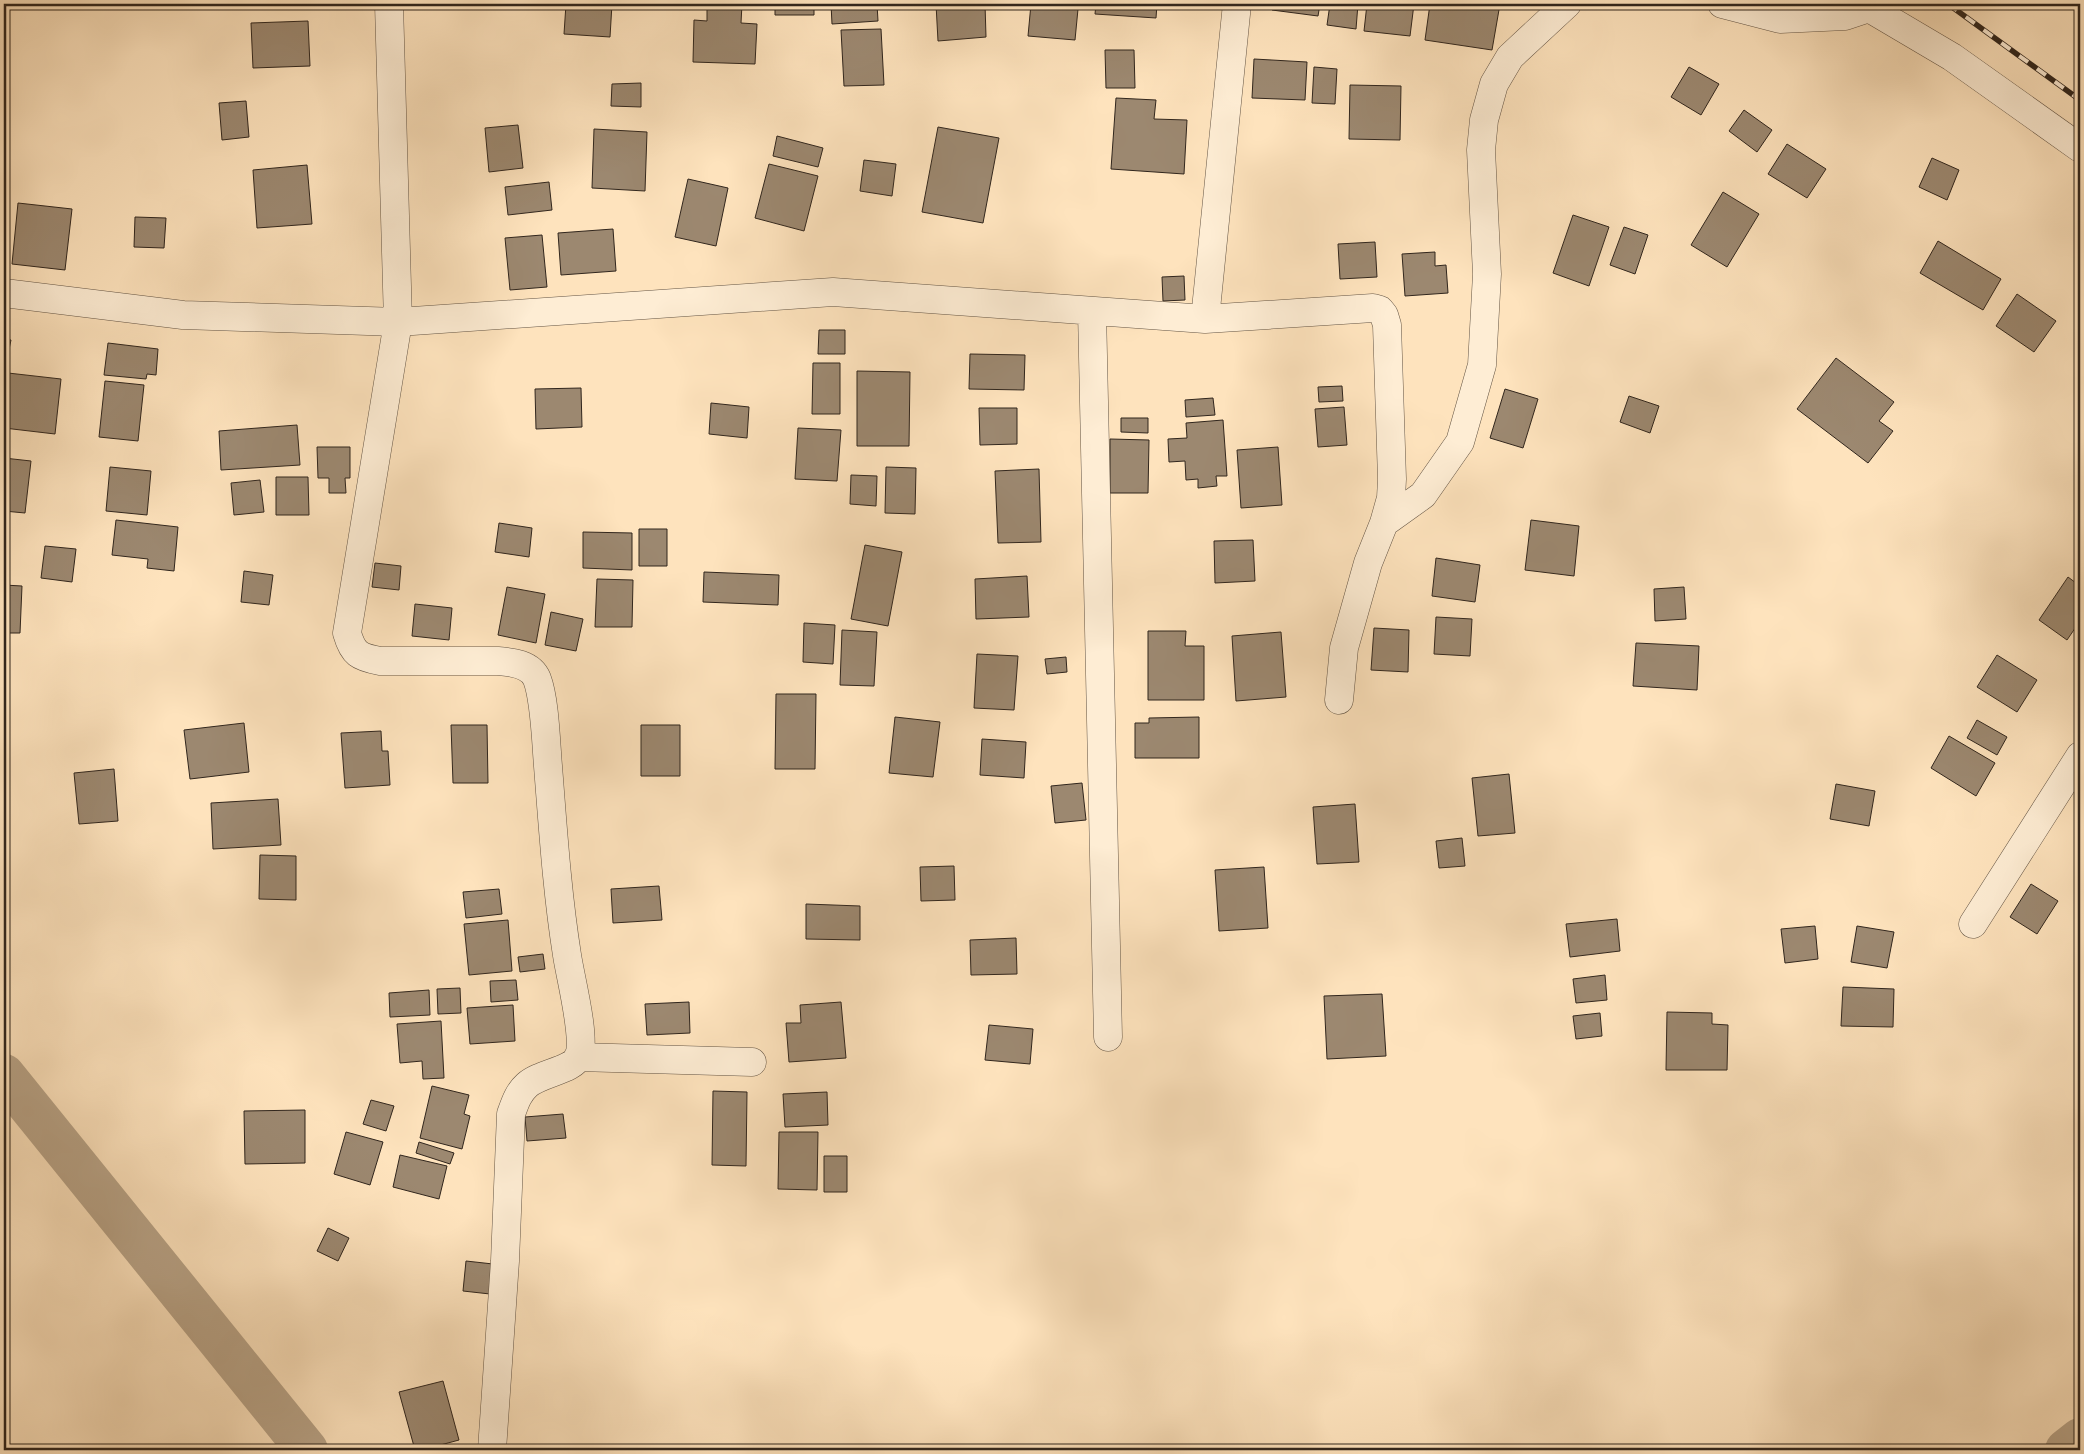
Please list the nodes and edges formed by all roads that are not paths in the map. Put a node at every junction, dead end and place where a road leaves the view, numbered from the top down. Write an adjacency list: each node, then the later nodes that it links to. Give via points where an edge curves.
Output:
1 (389, 4): 10 (street)
2 (1237, 4): 9 (street)
3 (1567, 4): 11 (street, via 1510,57 1494,84 1484,120 1481,150 1487,274 1482,365 1460,442 1423,495)
4 (1722, 4): 5 (street, via 1780,19 1845,16)
5 (1870, 6): 6 (street, via 1952,57)
6 (2080, 148)
7 (4, 293): 10 (street, via 183,315)
8 (1092, 311): 9 (street); 10 (street, via 833,292); 15 (street)
9 (1205, 319): 11 (street, via 1362,308 1380,310 1384,315 1388,341 1392,479)
10 (398, 322): 16 (street, via 347,633 350,645 364,658 517,663 536,677 546,739 562,922 580,1037)
11 (1384, 523): 12 (street, via 1368,563 1344,648)
12 (1339, 700)
13 (2080, 756): 14 (street)
14 (1973, 924)
15 (1108, 1037)
16 (578, 1058): 17 (street); 18 (street, via 573,1064 527,1085 516,1099 511,1114)
17 (752, 1062)
18 (492, 1450)

